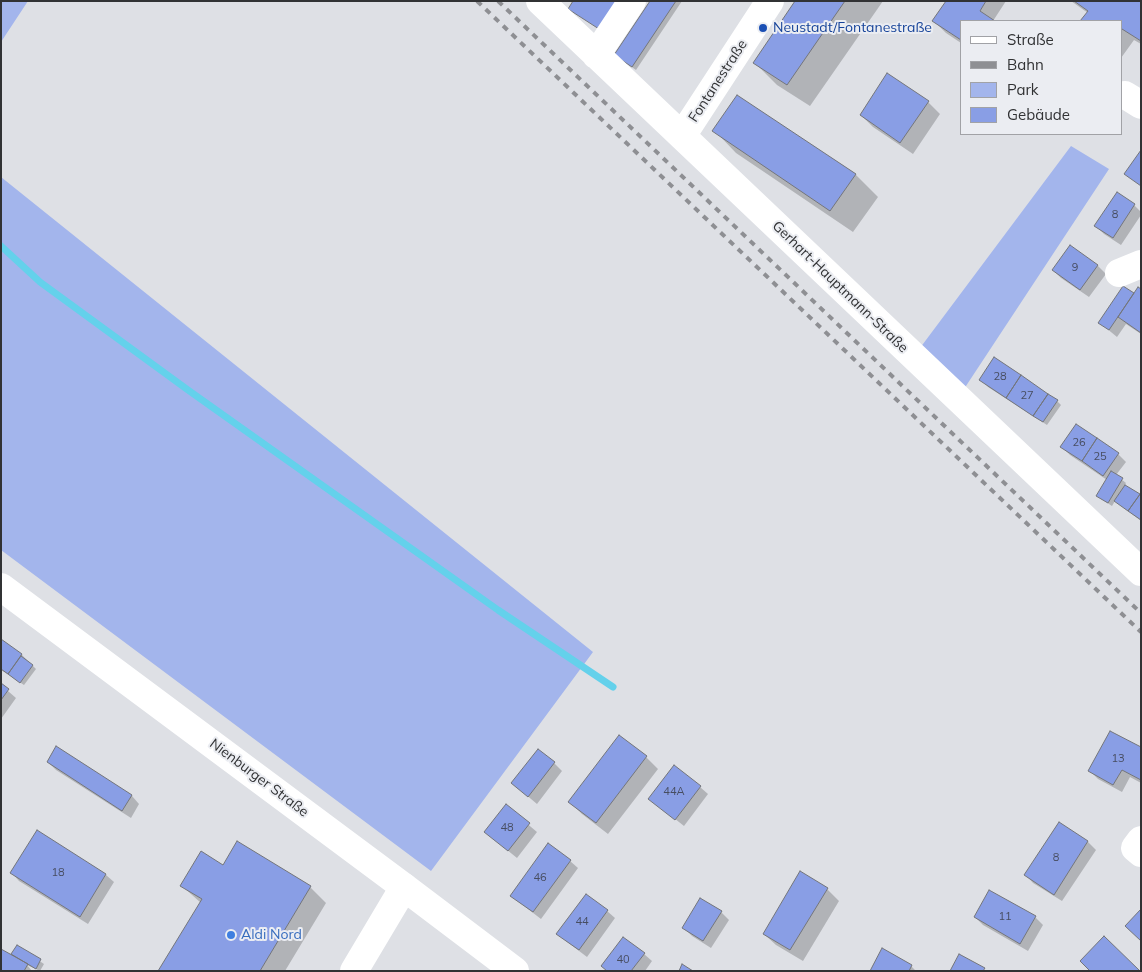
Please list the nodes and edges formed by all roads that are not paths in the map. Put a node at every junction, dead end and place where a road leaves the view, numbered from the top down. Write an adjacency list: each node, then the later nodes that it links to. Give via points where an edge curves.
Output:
1 (632, 1): 4 (street)
2 (770, 1): 5 (street, Fontanestraße)
3 (545, 3): 4 (street, Gerhart-Hauptmann-Straße)
4 (596, 55): 5 (street, Gerhart-Hauptmann-Straße)
5 (682, 136): 6 (street, Gerhart-Hauptmann-Straße)
6 (1141, 572)
7 (1, 587): 10 (street, Nienburger Straße)
8 (1141, 840): 9 (street, via 1135,848)
9 (1141, 853)
10 (404, 887): 11 (street); 12 (street, Nienburger Straße)
11 (354, 971)
12 (515, 971)

